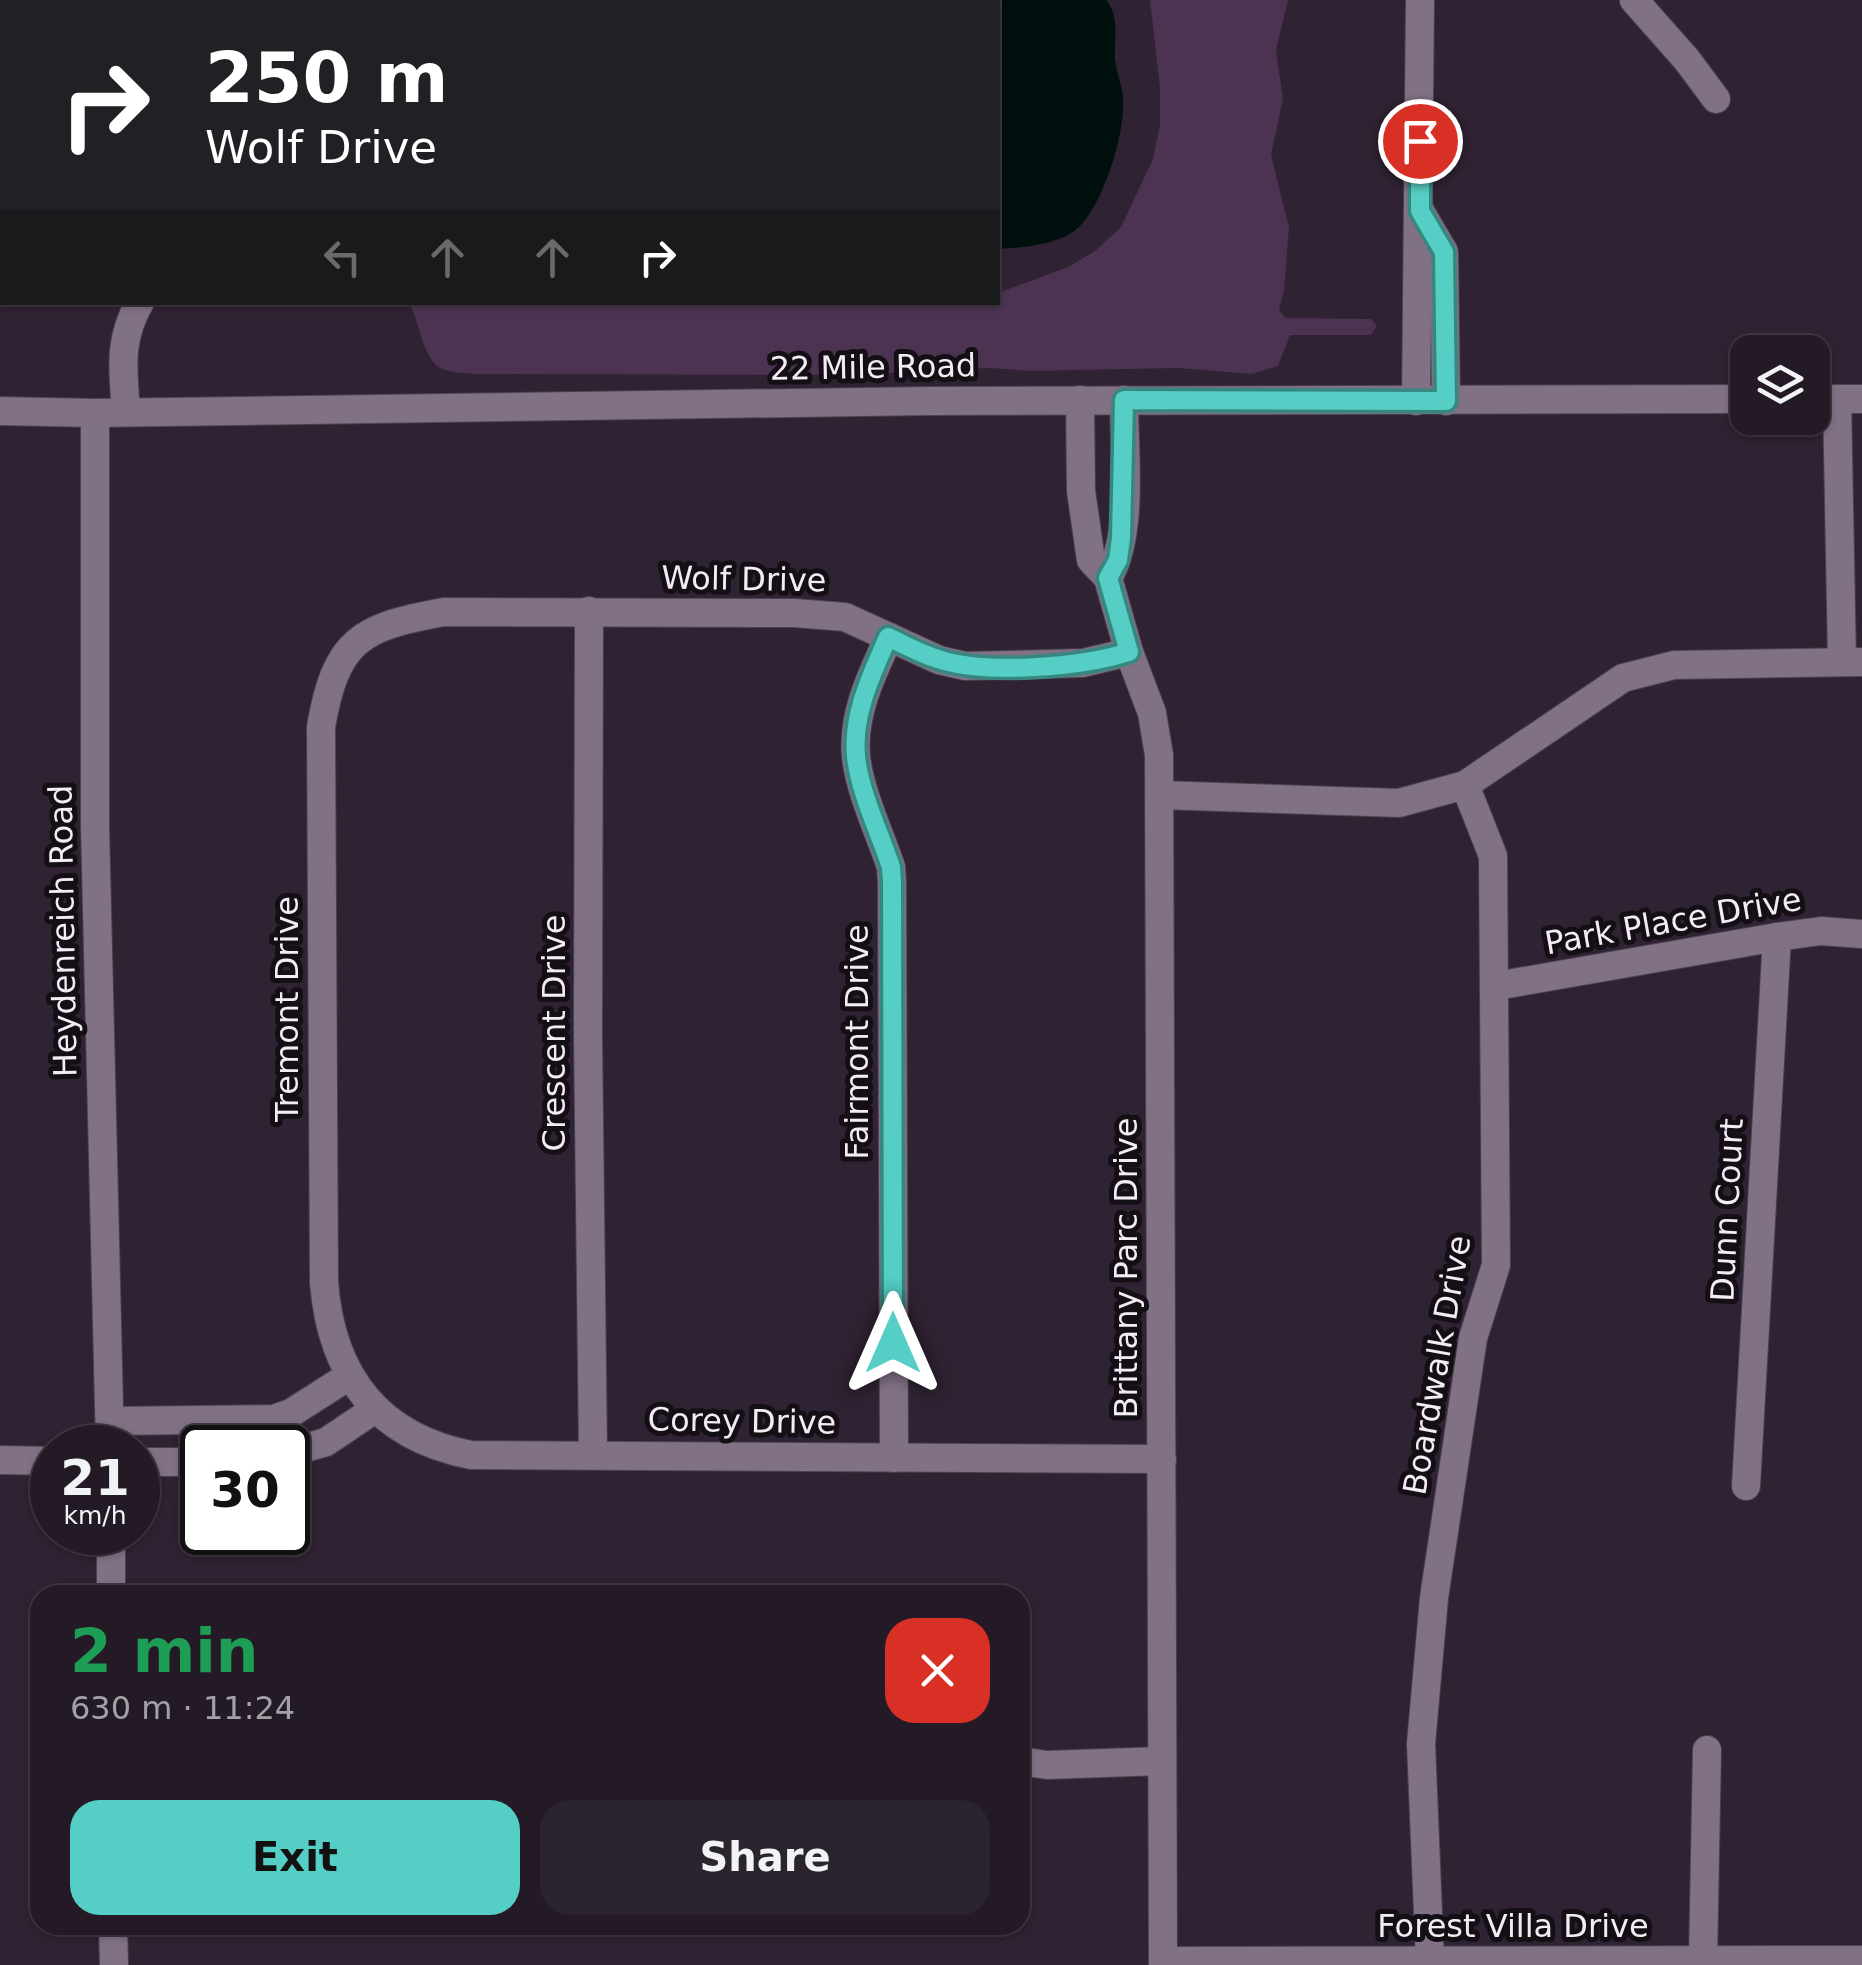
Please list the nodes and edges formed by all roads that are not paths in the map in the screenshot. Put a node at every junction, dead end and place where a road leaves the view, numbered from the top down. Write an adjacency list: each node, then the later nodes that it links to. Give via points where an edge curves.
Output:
1 (1420, 0): 4 (street)
2 (1642, 3): 3 (street)
3 (1716, 100)
4 (1420, 211): 10 (street); 11 (street, via 1444,252)
5 (138, 305): 13 (street, via 126,326 122,358)
6 (1730, 399): 11 (street, 22 Mile Road)
7 (1837, 399): 17 (street)
8 (1080, 400): 9 (street, 22 Mile Road); 13 (street, 22 Mile Road); 16 (street, Brittany Parc Drive)
9 (1124, 400): 10 (street, 22 Mile Road); 15 (street)
10 (1416, 401): 11 (street, 22 Mile Road)
11 (1446, 401)
12 (0, 411): 14 (street, 22 Mile Road)
13 (126, 412): 14 (street, 22 Mile Road)
14 (96, 413): 32 (street, Heydenreich Road, via 95,826)
15 (1123, 517): 16 (street); 18 (street, via 1118,560)
16 (1084, 518): 18 (street, Brittany Parc Drive, via 1091,560)
17 (1850, 540): 23 (street)
18 (1108, 578): 22 (street, Brittany Parc Drive)
19 (590, 611): 20 (street, Wolf Drive, via 826,614); 21 (street, Wolf Drive, via 444,612 396,622); 36 (street, Crescent Drive)
20 (888, 637): 22 (street, Wolf Drive, via 938,660 976,666 1083,663); 37 (street, Fairmont Drive, via 868,682 856,758 892,882)
21 (352, 643): 29 (street, Tremont Drive, via 324,710 321,755 324,1282 332,1332)
22 (1129, 652): 25 (street, Brittany Parc Drive, via 1158,736)
23 (1852, 661): 24 (street, via 1674,666 1623,678)
24 (1466, 785): 25 (street, via 1399,803); 28 (street, Boardwalk Drive, via 1493,856)
25 (1160, 795): 38 (street, Brittany Parc Drive)
26 (1862, 934): 27 (street, Park Place Drive)
27 (1777, 937): 28 (street, Park Place Drive); 41 (street, Dunn Court)
28 (1496, 986): 50 (street, Boardwalk Drive, via 1496,1265 1473,1338 1434,1598 1421,1744)
29 (349, 1376): 30 (street, Corey Drive); 31 (street)
30 (376, 1409): 35 (street); 36 (street, Corey Drive, via 408,1434 448,1451)
31 (274, 1419): 33 (street); 34 (street)
32 (110, 1425)
33 (275, 1425)
34 (160, 1429)
35 (310, 1447)
36 (594, 1454): 37 (street, Corey Drive)
37 (894, 1458): 38 (street, Corey Drive)
38 (1162, 1459): 45 (street, Brittany Parc Drive)
39 (0, 1460): 40 (street)
40 (30, 1460)
41 (1746, 1486)
42 (111, 1555): 43 (street)
43 (111, 1585)
44 (1707, 1750): 48 (street)
45 (1161, 1761): 46 (street); 51 (street, Brittany Parc Drive)
46 (1030, 1762)
47 (114, 1935): 52 (street)
48 (1703, 1960): 49 (street, Forest Villa Drive); 50 (street, Forest Villa Drive)
49 (1862, 1960)
50 (1430, 1961): 51 (street, Forest Villa Drive)
51 (1164, 1963)
52 (114, 1965)

